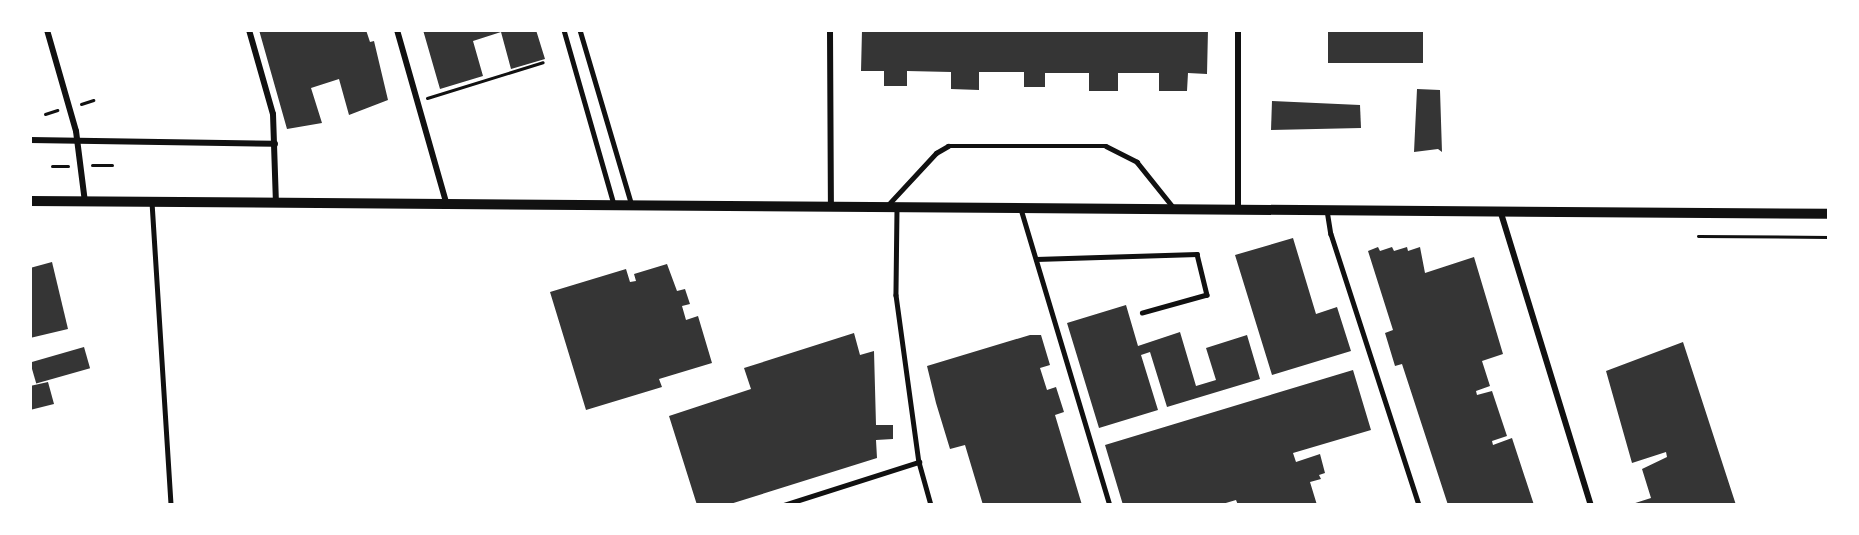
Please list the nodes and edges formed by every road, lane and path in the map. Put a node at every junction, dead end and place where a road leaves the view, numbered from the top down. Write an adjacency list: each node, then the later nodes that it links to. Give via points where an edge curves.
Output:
1 (47, 30): 11 (street)
2 (249, 30): 12 (street, via 273,114)
3 (397, 30): 9 (street)
4 (564, 30): 18 (lane)
5 (580, 30): 19 (lane)
6 (830, 30): 20 (street)
7 (1238, 30): 27 (street)
8 (543, 62): 9 (path)
9 (417, 101): 17 (street)
10 (30, 140): 11 (street)
11 (77, 140): 12 (street); 14 (street)
12 (275, 144): 16 (street)
13 (30, 201): 14 (street)
14 (86, 202): 15 (street)
15 (152, 202): 16 (street); 34 (lane)
16 (276, 204): 17 (street)
17 (447, 205): 18 (street)
18 (614, 207): 19 (street)
19 (632, 207): 20 (street)
20 (831, 208): 21 (street)
21 (885, 208): 22 (street); 24 (lane, via 936,153 948,146 1106,146 1137,162)
22 (897, 209): 23 (street); 33 (lane, via 897,295)
23 (1021, 209): 24 (street); 31 (lane)
24 (1176, 210): 27 (street)
25 (1327, 210): 26 (street); 27 (street); 38 (lane, via 1331,234)
26 (1500, 210): 28 (street); 39 (street)
27 (1238, 211)
28 (1829, 214)
29 (1698, 236): 30 (path)
30 (1829, 237)
31 (1036, 259): 32 (lane, via 1197,254 1207,295); 37 (lane)
32 (1142, 314)
33 (919, 462): 35 (lane); 36 (lane)
34 (171, 505)
35 (784, 505)
36 (931, 505)
37 (1110, 505)
38 (1419, 505)
39 (1591, 505)

